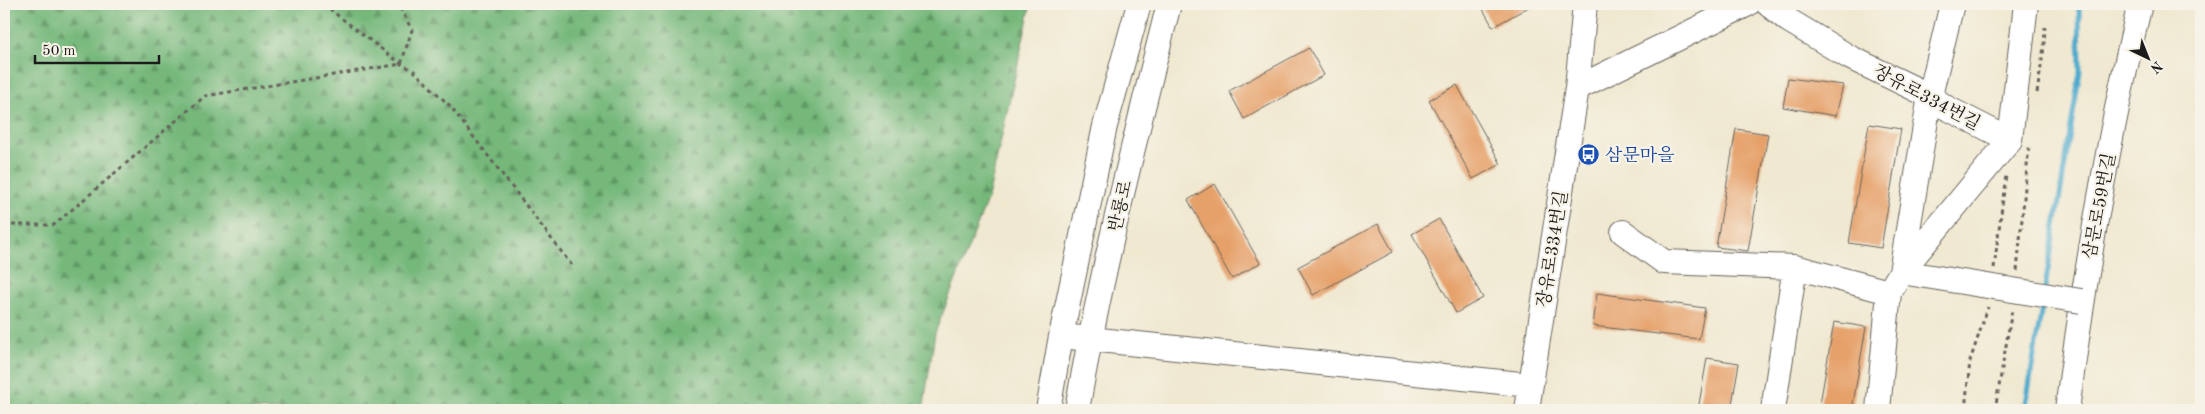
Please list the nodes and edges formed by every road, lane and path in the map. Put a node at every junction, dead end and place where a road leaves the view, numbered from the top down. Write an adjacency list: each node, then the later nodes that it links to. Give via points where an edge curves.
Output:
1 (323, 4): 12 (path)
2 (398, 4): 12 (path, via 412,30)
3 (1139, 4): 26 (street, 반룡로, via 1105,126)
4 (1169, 4): 27 (street, 반룡로)
5 (1585, 4): 13 (street, 장유로334번길)
6 (1748, 4): 13 (street)
7 (1768, 4): 14 (street, 장유로334번길, via 1788,20 1849,56)
8 (1952, 4): 14 (street)
9 (2026, 4): 16 (street)
10 (2140, 4): 24 (street, 삼문로59번길)
11 (2045, 21): 15 (path)
12 (401, 64): 17 (path, via 205,96 54,225); 20 (path, via 414,70 450,106)
13 (1577, 88): 28 (street, 장유로334번길)
14 (1930, 96): 16 (street, 장유로334번길, via 1946,107); 22 (street)
15 (2037, 96)
16 (2020, 142): 21 (path); 22 (street); 23 (path)
17 (4, 225)
18 (1623, 232): 19 (street, via 1664,262)
19 (1795, 266): 22 (street); 32 (street)
20 (573, 267)
21 (2017, 276)
22 (1895, 282): 23 (street); 33 (street)
23 (1987, 287): 24 (street, bridge); 34 (path, via 1970,361)
24 (2081, 301): 36 (street, 삼문로59번길)
25 (2013, 303): 35 (path)
26 (1061, 336): 27 (street); 29 (street, 반룡로)
27 (1090, 338): 28 (street); 30 (street, 반룡로)
28 (1530, 385): 31 (street, 장유로334번길)
29 (1048, 410)
30 (1076, 410)
31 (1527, 410)
32 (1773, 410)
33 (1878, 410)
34 (1964, 410)
35 (1996, 410)
36 (2066, 410)

